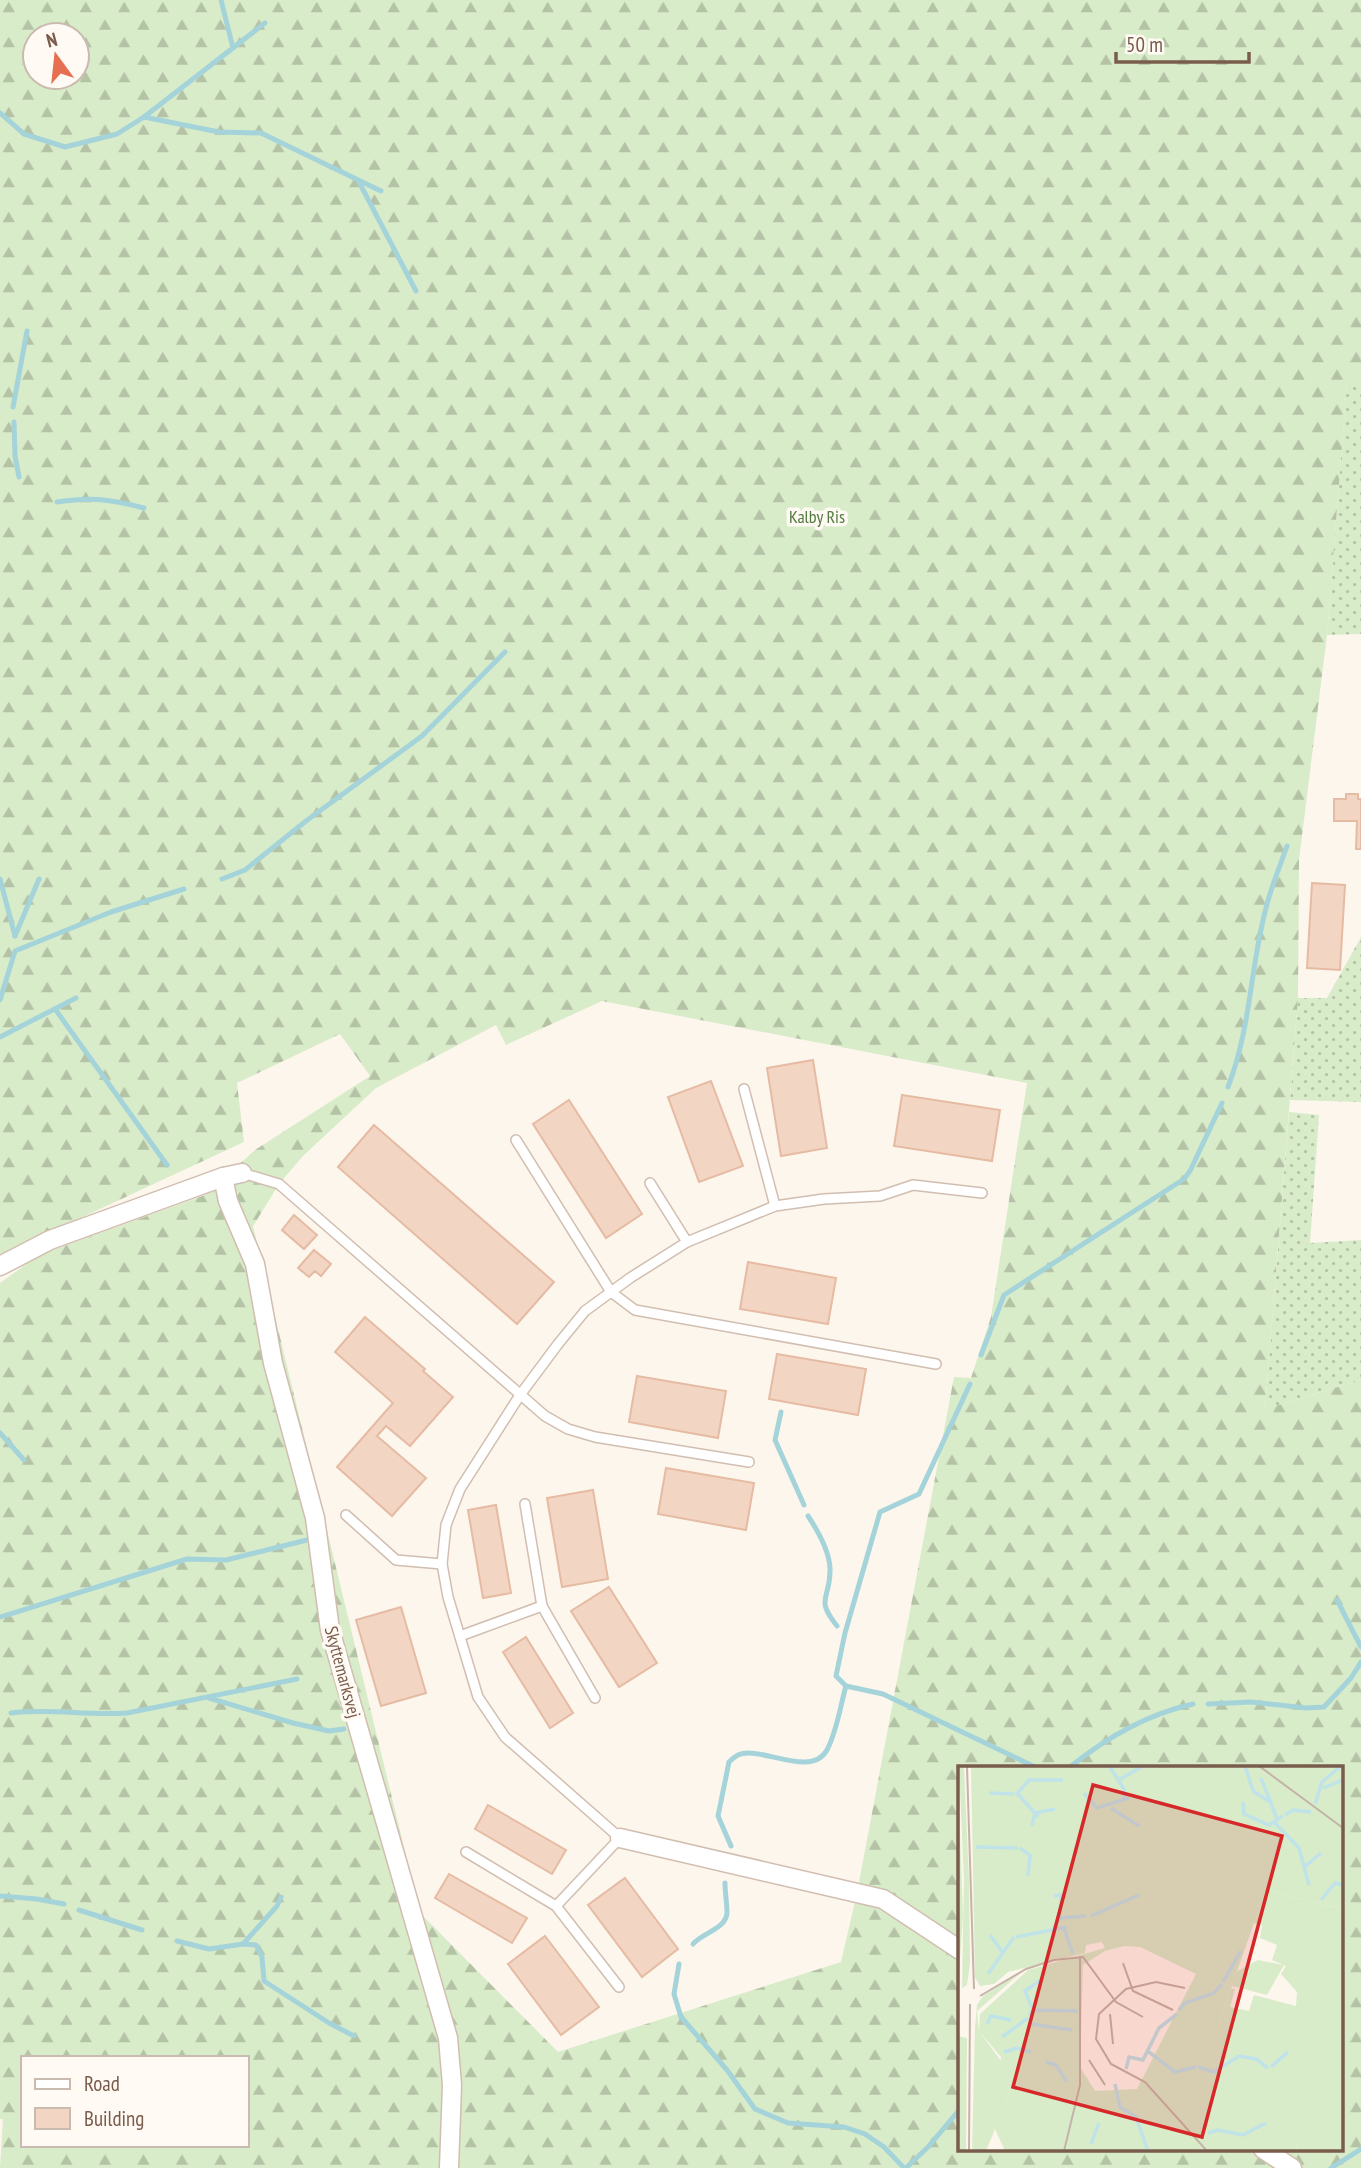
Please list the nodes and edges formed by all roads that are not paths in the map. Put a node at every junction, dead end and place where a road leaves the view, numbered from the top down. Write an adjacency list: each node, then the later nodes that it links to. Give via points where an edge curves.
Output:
1 (744, 1089): 7 (lane)
2 (516, 1140): 10 (lane)
3 (242, 1173): 4 (street); 12 (lane, via 279,1184)
4 (223, 1177): 9 (street, via 50,1240); 26 (street, Skyttemarksvej, via 228,1202 256,1264 273,1363 314,1518 330,1630 448,2038 452,2085)
5 (650, 1183): 8 (lane)
6 (982, 1193): 7 (lane, via 913,1185 880,1196)
7 (775, 1206): 8 (lane)
8 (687, 1242): 10 (lane)
9 (0, 1266)
10 (611, 1292): 11 (lane, via 635,1310); 12 (lane, via 585,1311)
11 (936, 1364)
12 (520, 1395): 13 (lane, via 568,1429 594,1437); 16 (lane, via 460,1489 446,1525)
13 (750, 1462)
14 (525, 1504): 17 (lane)
15 (346, 1515): 16 (lane, via 396,1560)
16 (442, 1564): 18 (lane)
17 (542, 1606): 18 (lane); 19 (lane)
18 (460, 1636): 20 (lane, via 478,1698 505,1737)
19 (595, 1698)
20 (620, 1838): 22 (lane); 23 (street, via 883,1899)
21 (466, 1852): 22 (lane)
22 (556, 1906): 24 (lane)
23 (958, 1949)
24 (619, 1987)
25 (1265, 2150): 27 (street)
26 (449, 2168)
27 (1293, 2168)

